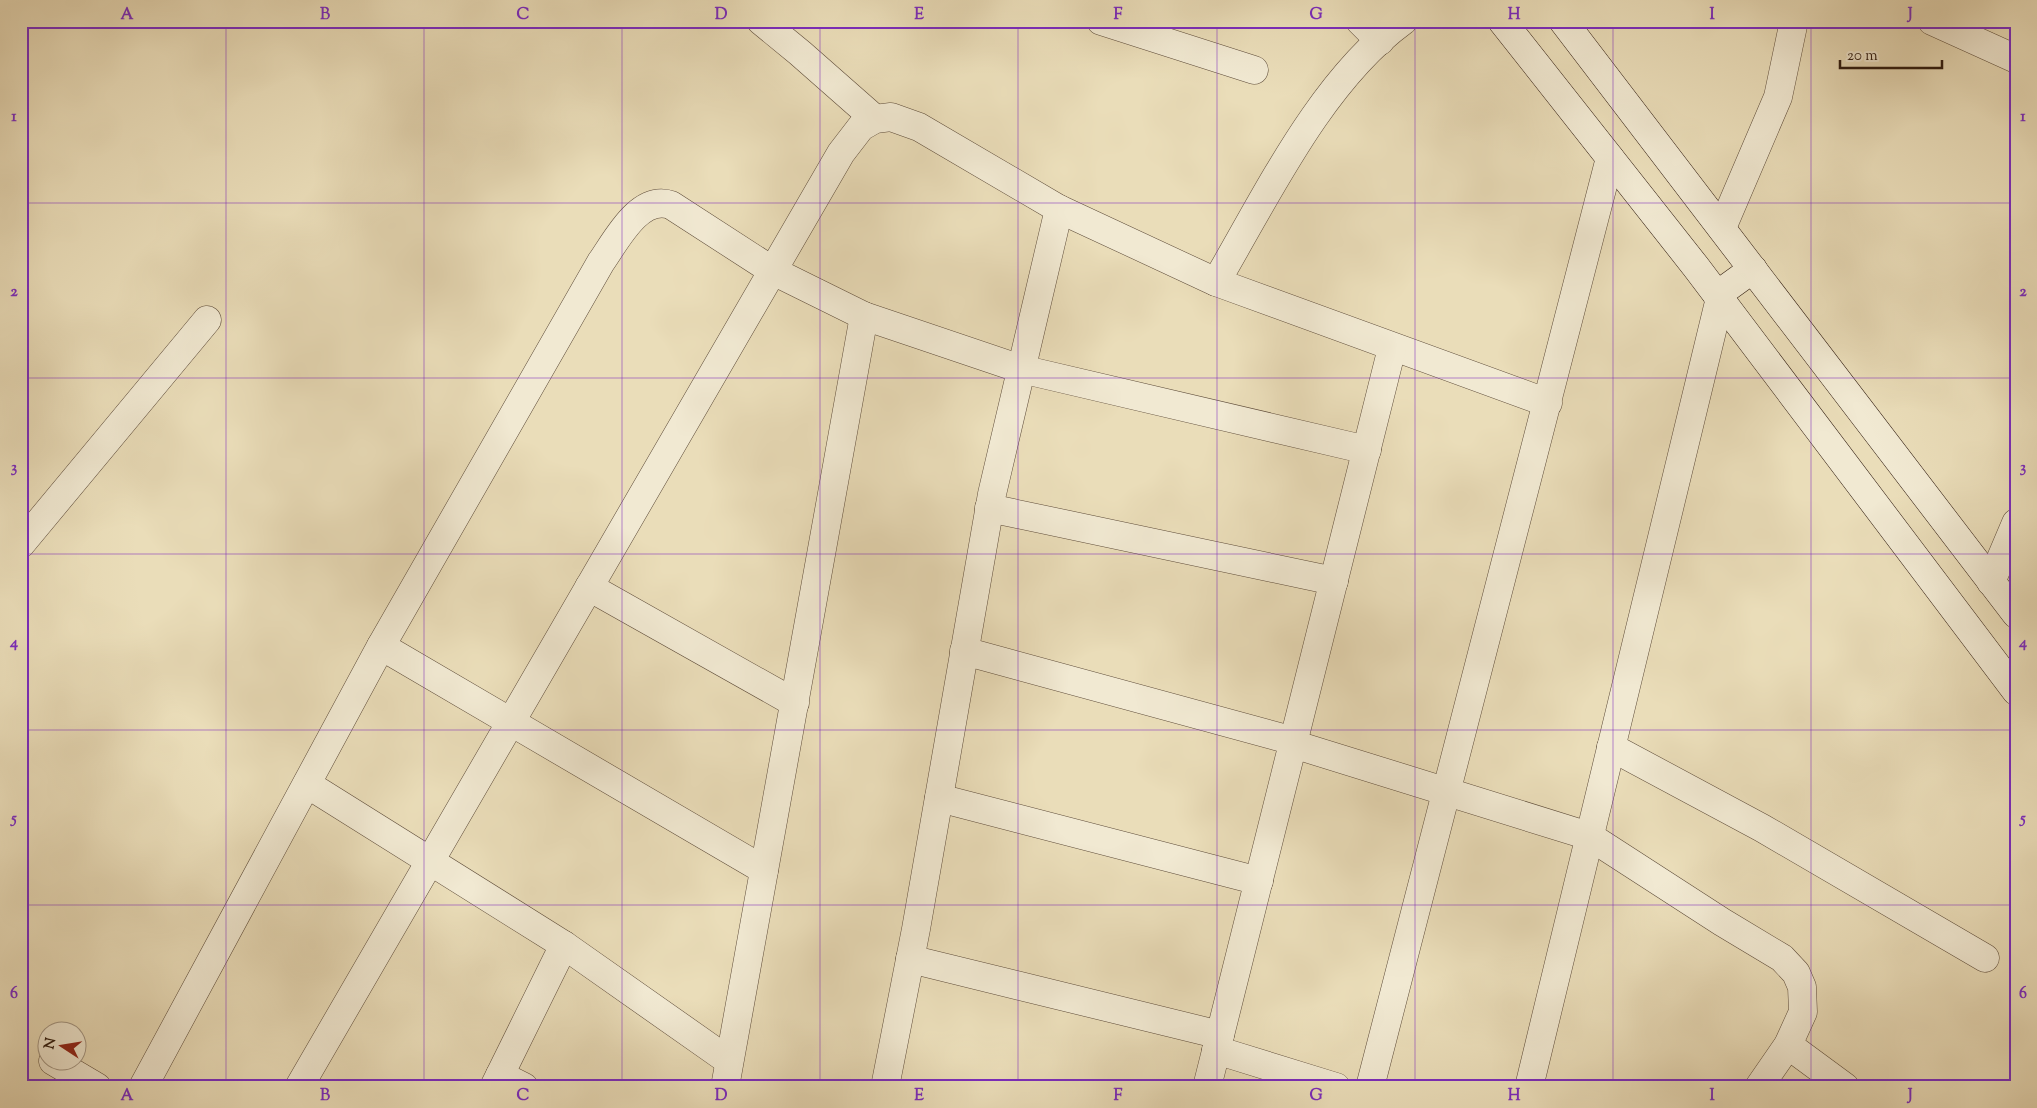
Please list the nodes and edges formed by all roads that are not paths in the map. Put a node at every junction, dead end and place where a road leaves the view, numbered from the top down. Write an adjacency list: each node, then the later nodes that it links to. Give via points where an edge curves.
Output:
1 (761, 21): 12 (street)
2 (1101, 21): 11 (street)
3 (1360, 21): 9 (street)
4 (1402, 21): 9 (street)
5 (1502, 21): 13 (street)
6 (1563, 21): 15 (street)
7 (1794, 21): 15 (street, via 1778,97)
8 (1932, 21): 10 (street)
9 (1380, 40): 18 (street, via 1350,68 1306,130)
10 (2016, 59)
11 (1254, 70)
12 (875, 119): 14 (street, via 891,117 919,127); 17 (street, via 861,127 841,153)
13 (1610, 158): 19 (street); 24 (street)
14 (1059, 209): 18 (street); 23 (street)
15 (1722, 228): 16 (street)
16 (1753, 269): 19 (street); 30 (street)
17 (773, 271): 20 (street); 31 (street); 33 (street, via 671,205 656,203 630,222 600,262)
18 (1216, 282): 22 (street)
19 (1718, 297): 35 (street); 39 (street)
20 (864, 316): 23 (street); 36 (street)
21 (207, 320): 28 (street)
22 (1392, 348): 24 (street); 25 (street)
23 (1021, 369): 25 (street); 26 (street)
24 (1548, 403): 41 (street)
25 (1367, 450): 29 (street)
26 (989, 508): 29 (street); 34 (street)
27 (2016, 523): 30 (street)
28 (21, 544)
29 (1334, 581): 38 (street)
30 (1991, 582): 32 (street)
31 (589, 587): 36 (street); 37 (street)
32 (2016, 614)
33 (381, 646): 37 (street); 40 (street)
34 (964, 651): 38 (street); 42 (street)
35 (2016, 691)
36 (795, 703): 45 (street)
37 (512, 721): 44 (street); 45 (street)
38 (1293, 742): 41 (street); 46 (street)
39 (1611, 747): 43 (street); 48 (street, via 1762,828)
40 (307, 784): 44 (street); 56 (street)
41 (1448, 791): 43 (street); 62 (street)
42 (939, 798): 46 (street); 49 (street)
43 (1589, 836): 51 (street, via 1782,958 1796,973 1802,987 1803,1012); 63 (street)
44 (430, 862): 47 (street); 57 (street)
45 (764, 870): 53 (street)
46 (1259, 881): 50 (street)
47 (564, 944): 53 (street); 54 (street)
48 (1985, 958)
49 (910, 959): 50 (street); 59 (street)
50 (1218, 1043): 60 (street); 61 (street)
51 (1788, 1045): 64 (street); 65 (street)
52 (68, 1070): 55 (street)
53 (727, 1074)
54 (497, 1081): 58 (street)
55 (97, 1087)
56 (144, 1087)
57 (299, 1087)
58 (524, 1087)
59 (885, 1087)
60 (1207, 1087)
61 (1336, 1087)
62 (1370, 1087)
63 (1529, 1087)
64 (1759, 1087)
65 (1844, 1087)

